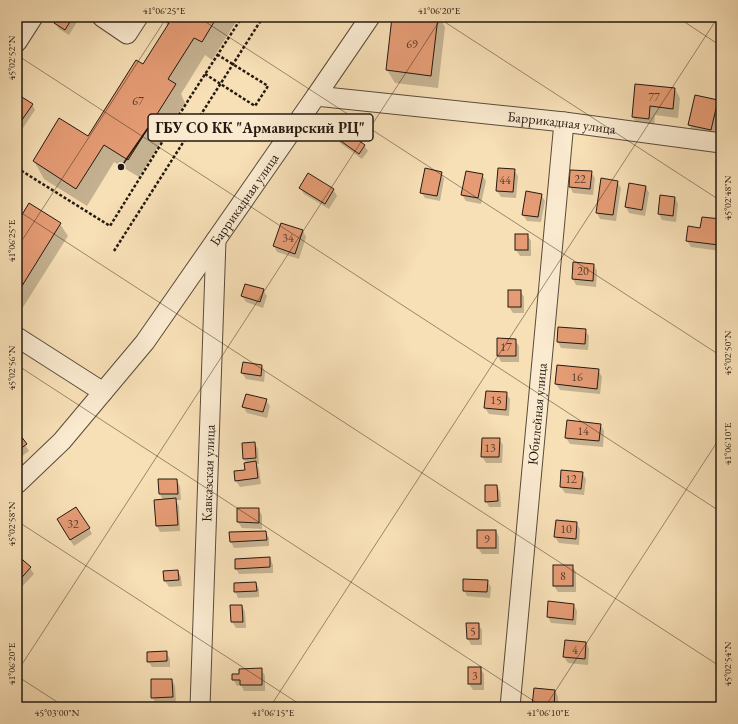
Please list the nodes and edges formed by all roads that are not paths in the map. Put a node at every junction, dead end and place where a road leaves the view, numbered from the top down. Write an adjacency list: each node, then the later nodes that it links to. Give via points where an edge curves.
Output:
1 (33, 17): 5 (street)
2 (102, 17): 3 (street, via 127,34)
3 (138, 17)
4 (370, 17): 6 (street)
5 (17, 42)
6 (316, 96): 7 (street, Баррикадная улица); 9 (street, Баррикадная улица)
7 (564, 122): 8 (street, Баррикадная улица); 14 (street, Юбилейная улица)
8 (721, 143)
9 (216, 240): 11 (street, Баррикадная улица, via 145,342); 13 (street, Кавказская улица)
10 (17, 337): 11 (street)
11 (103, 392): 12 (street, Баррикадная улица, via 62,441)
12 (17, 484)
13 (200, 707)
14 (510, 707)

